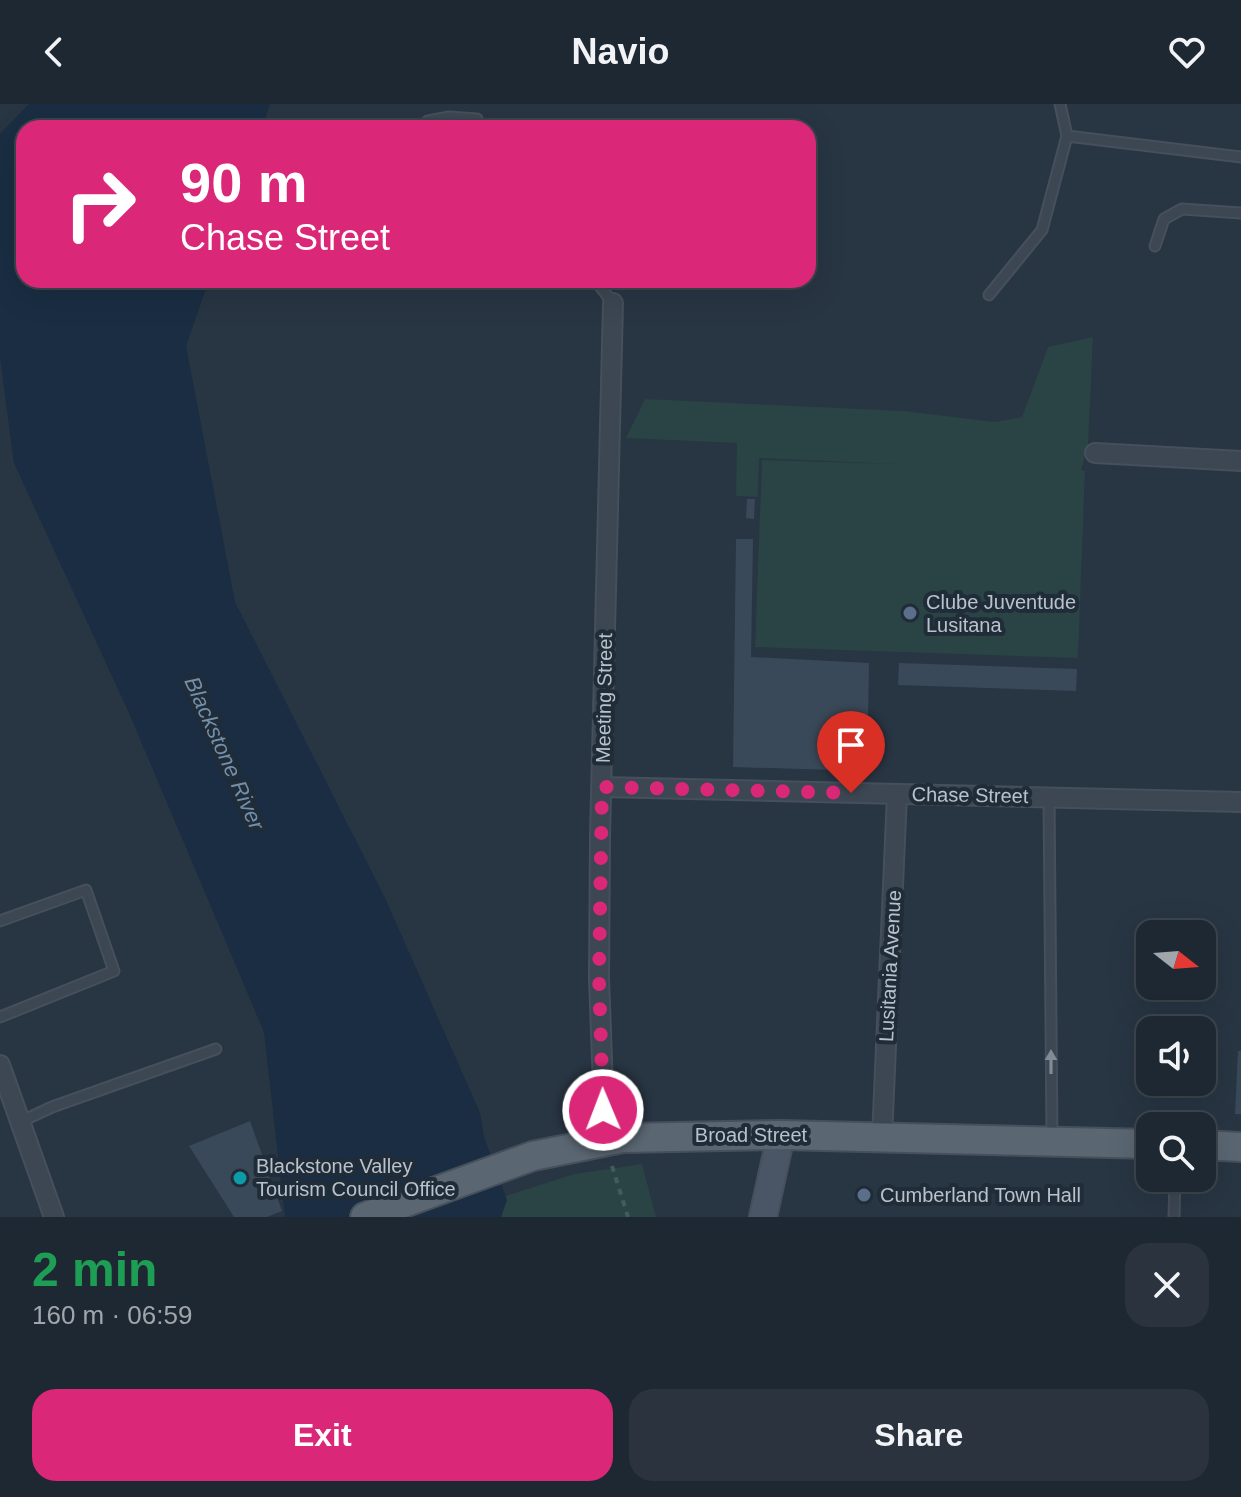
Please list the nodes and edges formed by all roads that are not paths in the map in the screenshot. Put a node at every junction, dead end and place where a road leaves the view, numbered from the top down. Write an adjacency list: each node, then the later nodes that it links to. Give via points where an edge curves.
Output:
1 (1060, 104): 4 (lane)
2 (433, 120): 3 (lane)
3 (477, 120)
4 (1067, 136): 5 (lane); 9 (lane, via 1042,230)
5 (1241, 157)
6 (1241, 213): 7 (lane, via 1182,209 1164,219)
7 (1155, 246)
8 (601, 288): 10 (lane)
9 (989, 295)
10 (613, 303): 13 (street, Meeting Street)
11 (1095, 453): 12 (street)
12 (1241, 461)
13 (602, 787): 14 (street, Chase Street); 25 (street, Meeting Street, via 599,978)
14 (897, 794): 15 (street, Chase Street); 23 (street, Lusitania Avenue)
15 (1049, 797): 16 (street, Chase Street); 24 (lane, one-way to 15)
16 (1241, 802)
17 (0, 921): 18 (lane, via 86,890 114,971)
18 (0, 1017)
19 (216, 1049): 21 (lane)
20 (0, 1065): 21 (street)
21 (20, 1122): 30 (street)
22 (781, 1135): 23 (main road, Broad Street); 25 (main road, Broad Street); 32 (street)
23 (882, 1138): 24 (main road, Broad Street)
24 (1052, 1140): 26 (main road, Broad Street)
25 (605, 1141): 31 (main road, Broad Street, via 514,1162)
26 (1136, 1143)
27 (1216, 1146): 28 (main road)
28 (1241, 1147)
29 (1175, 1192): 33 (lane)
30 (54, 1217)
31 (365, 1217)
32 (763, 1217)
33 (1174, 1217)

